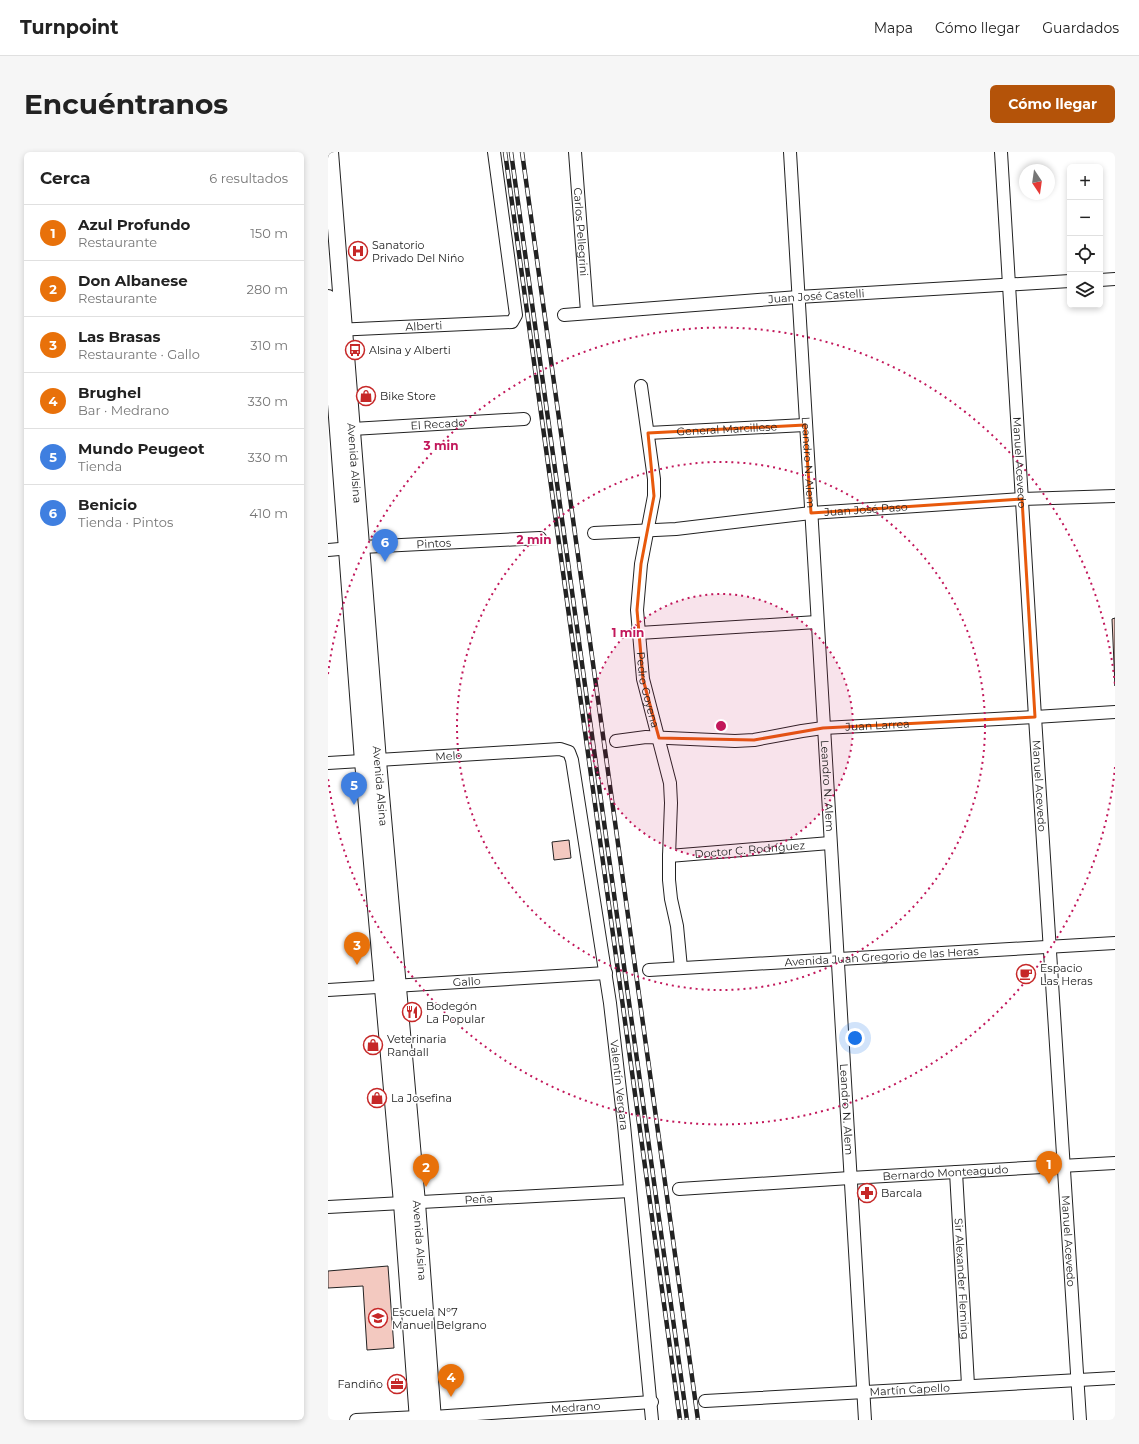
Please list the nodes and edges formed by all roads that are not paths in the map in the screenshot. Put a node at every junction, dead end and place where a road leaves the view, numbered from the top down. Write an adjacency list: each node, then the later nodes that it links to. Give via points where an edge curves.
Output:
1 (330, 152): 14 (main road, Avenida Alsina)
2 (494, 152): 14 (street, Alberti, via 516,315 512,322)
3 (575, 152): 12 (street, Carlos Pellegrini)
4 (790, 152): 10 (street, Leandro N. Alem)
5 (1001, 152): 9 (street, Manuel Acevedo)
6 (1115, 279): 7 (street)
7 (1103, 280)
8 (1067, 281): 9 (street, Juan José Castelli)
9 (1009, 285): 10 (street, Juan José Castelli); 21 (street, Manuel Acevedo)
10 (798, 297): 12 (street, Juan José Castelli); 17 (street, Leandro N. Alem)
11 (328, 298): 14 (main road, Avenida Alsina)
12 (587, 312): 13 (street, Juan José Castelli)
13 (564, 315)
14 (334, 330): 18 (main road, Avenida Alsina); 26 (main road, Avenida Alsina)
15 (641, 386): 19 (street, Pedro Goyena)
16 (524, 419): 18 (street, El Recado)
17 (805, 425): 19 (street, General Marcillese); 22 (street, Leandro N. Alem)
18 (352, 430): 26 (main road, Avenida Alsina)
19 (648, 433): 23 (street, Pedro Goyena, via 654,496)
20 (1115, 496): 21 (street, Juan José Paso)
21 (1022, 498): 22 (street, Juan José Paso); 31 (street, Manuel Acevedo)
22 (811, 513): 23 (street, Juan José Paso); 28 (street, Leandro N. Alem)
23 (647, 531): 24 (street, Juan José Paso); 29 (street, Pedro Goyena, via 639,584)
24 (594, 532)
25 (540, 538): 26 (street, Pintos)
26 (355, 548): 27 (street, Pintos); 36 (main road, Avenida Alsina)
27 (328, 550)
28 (817, 622): 29 (street); 32 (street, Leandro N. Alem)
29 (639, 633): 33 (street, Pedro Goyena, via 643,679)
30 (1115, 712): 31 (street, Juan Larrea)
31 (1035, 717): 32 (street, Juan Larrea); 41 (street, Manuel Acevedo)
32 (823, 728): 33 (street, Juan Larrea, via 754,740); 38 (street, Leandro N. Alem)
33 (659, 738): 34 (street, Juan Larrea); 39 (street, Pedro Goyena, via 670,783)
34 (616, 741)
35 (569, 752): 36 (street, Melo, via 560,749); 45 (street, Valentín Vergara)
36 (371, 761): 37 (street, Melo); 46 (main road, Avenida Alsina)
37 (328, 763)
38 (830, 844): 39 (street, Doctor C. Rodríguez); 42 (street, Leandro N. Alem)
39 (669, 856): 43 (street, Pedro Goyena, via 670,892 677,926)
40 (1115, 943): 41 (street, Avenida Juan Gregorio de las Heras)
41 (1050, 947): 42 (street, Avenida Juan Gregorio de las Heras); 49 (street, Manuel Acevedo)
42 (837, 959): 43 (street, Avenida Juan Gregorio de las Heras); 51 (street, Leandro N. Alem)
43 (681, 968): 44 (street, Avenida Juan Gregorio de las Heras)
44 (649, 970)
45 (606, 973): 46 (street, Gallo); 53 (street, Valentín Vergara)
46 (390, 986): 47 (street, Gallo); 54 (main road, Avenida Alsina)
47 (328, 990)
48 (1115, 1163): 49 (street, Bernardo Monteagudo)
49 (1064, 1166): 50 (street, Bernardo Monteagudo); 57 (street, Manuel Acevedo)
50 (956, 1172): 51 (street, Bernardo Monteagudo); 58 (street, Sir Alexander Fleming)
51 (850, 1178): 52 (street, Bernardo Monteagudo); 59 (street, Leandro N. Alem)
52 (679, 1190)
53 (630, 1191): 54 (street, Peña); 61 (street, Valentín Vergara)
54 (410, 1203): 55 (street, Peña); 62 (main road, Avenida Alsina)
55 (328, 1207)
56 (1115, 1378): 57 (street, Martín Capello)
57 (1077, 1380): 58 (street, Martín Capello); 66 (street, Manuel Acevedo)
58 (968, 1385): 59 (street, Martín Capello)
59 (863, 1392): 60 (street, Martín Capello); 65 (street, Leandro N. Alem)
60 (705, 1401)
61 (652, 1402): 62 (street, Medrano); 64 (street, Valentín Vergara)
62 (426, 1418): 63 (street, Medrano)
63 (356, 1420)
64 (652, 1420)
65 (865, 1420)
66 (1080, 1420)

